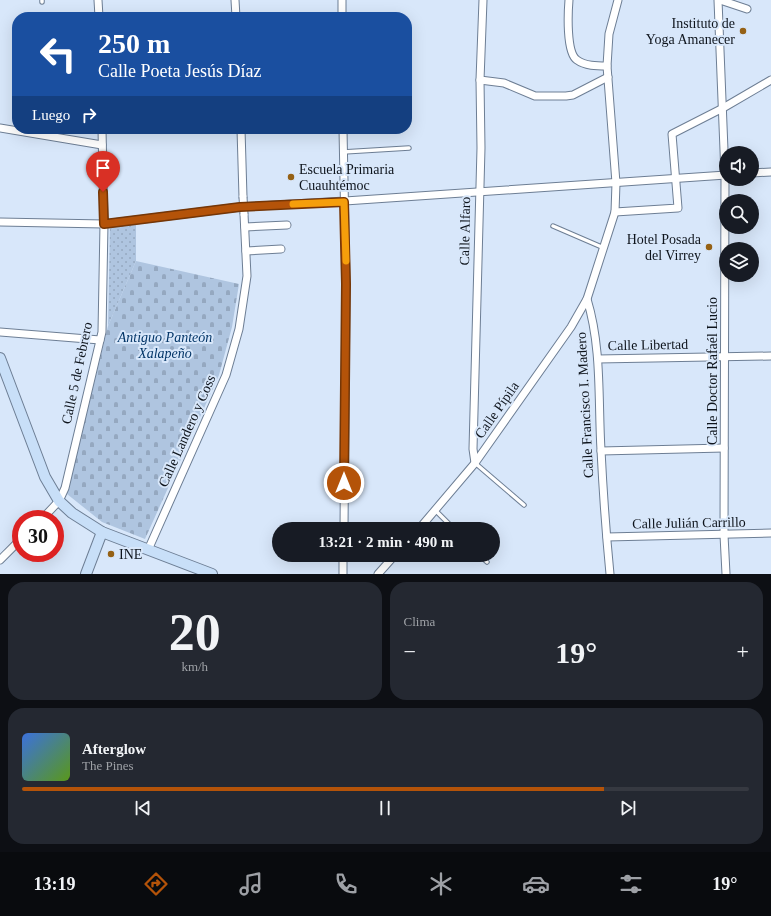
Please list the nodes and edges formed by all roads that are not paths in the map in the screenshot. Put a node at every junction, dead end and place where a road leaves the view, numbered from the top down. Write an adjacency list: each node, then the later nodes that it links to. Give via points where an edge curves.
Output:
1 (98, 0): 9 (street)
2 (235, 0): 10 (street)
3 (342, 0): 11 (street)
4 (483, 0): 14 (street, Calle Alfaro)
5 (569, 0): 12 (street, via 568,31 574,56 577,60 590,65)
6 (618, 0): 12 (street, via 610,34)
7 (719, 0): 8 (street); 16 (street, Calle Doctor Rafaél Lucio)
8 (747, 9)
9 (99, 12)
10 (236, 12)
11 (342, 12)
12 (607, 66): 13 (street)
13 (608, 77): 14 (street, via 574,95 566,96 535,96 504,83); 31 (street)
14 (480, 80): 33 (street, Calle Alfaro)
15 (771, 80): 16 (street)
16 (723, 108): 24 (street, Calle Doctor Rafaél Lucio); 30 (street, via 672,134)
17 (0, 128): 18 (street)
18 (12, 130)
19 (36, 134): 23 (street)
20 (102, 134): 23 (street, Calle 5 de Febrero)
21 (241, 134): 40 (street, Calle Landero y Coss, bridge)
22 (343, 134): 26 (street)
23 (102, 145): 37 (street, Calle 5 de Febrero)
24 (725, 146)
25 (409, 148): 26 (lane)
26 (343, 152): 34 (street)
27 (771, 172): 28 (street)
28 (759, 173)
29 (719, 175): 30 (street)
30 (677, 177): 31 (street); 35 (street, via 678,208)
31 (616, 182): 33 (street); 35 (street)
32 (726, 186): 48 (street, Calle Doctor Rafaél Lucio)
33 (479, 191): 34 (street); 53 (street, Calle Alfaro, via 473,449)
34 (344, 202): 37 (street, via 240,207); 58 (street)
35 (615, 212): 41 (street)
36 (0, 222): 37 (street)
37 (104, 224): 46 (street, Calle 5 de Febrero)
38 (287, 225): 40 (street)
39 (553, 226): 41 (lane)
40 (244, 227): 43 (street, Calle Landero y Coss)
41 (604, 248): 44 (street)
42 (281, 249): 43 (street)
43 (246, 251): 66 (street, Calle Landero y Coss, via 246,287 239,329 226,375)
44 (587, 299): 49 (street, Calle Francisco I. Madero); 53 (street, Calle Pípila, via 571,327)
45 (0, 332): 46 (street)
46 (100, 340): 54 (street, Calle 5 de Febrero, via 65,488)
47 (771, 356): 48 (street, Calle Libertad)
48 (725, 357): 49 (street, Calle Libertad); 51 (street, Calle Doctor Rafaél Lucio)
49 (598, 359): 52 (street, Calle Francisco I. Madero)
50 (1, 361): 54 (main road, via 45,477)
51 (724, 448): 52 (street); 63 (street, Calle Doctor Rafaél Lucio)
52 (601, 450): 64 (street, Calle Francisco I. Madero)
53 (476, 463): 55 (lane); 57 (street, Calle Pípila)
54 (59, 501): 56 (street); 61 (main road, via 72,513)
55 (524, 505)
56 (50, 510)
57 (436, 511): 59 (street, Calle Pípila); 60 (lane)
58 (344, 522)
59 (426, 522)
60 (447, 522)
61 (102, 532): 66 (main road); 70 (main road)
62 (771, 533): 63 (street, Calle Julián Carrillo)
63 (724, 536): 64 (street, Calle Julián Carrillo); 75 (street, Calle Doctor Rafaél Lucio)
64 (607, 537): 74 (street, Calle Francisco I. Madero)
65 (12, 548): 67 (street)
66 (148, 550): 71 (main road)
67 (0, 560)
68 (343, 562): 72 (street)
69 (389, 562): 73 (street)
70 (86, 574)
71 (212, 574)
72 (343, 574)
73 (378, 574)
74 (610, 574)
75 (726, 574)

